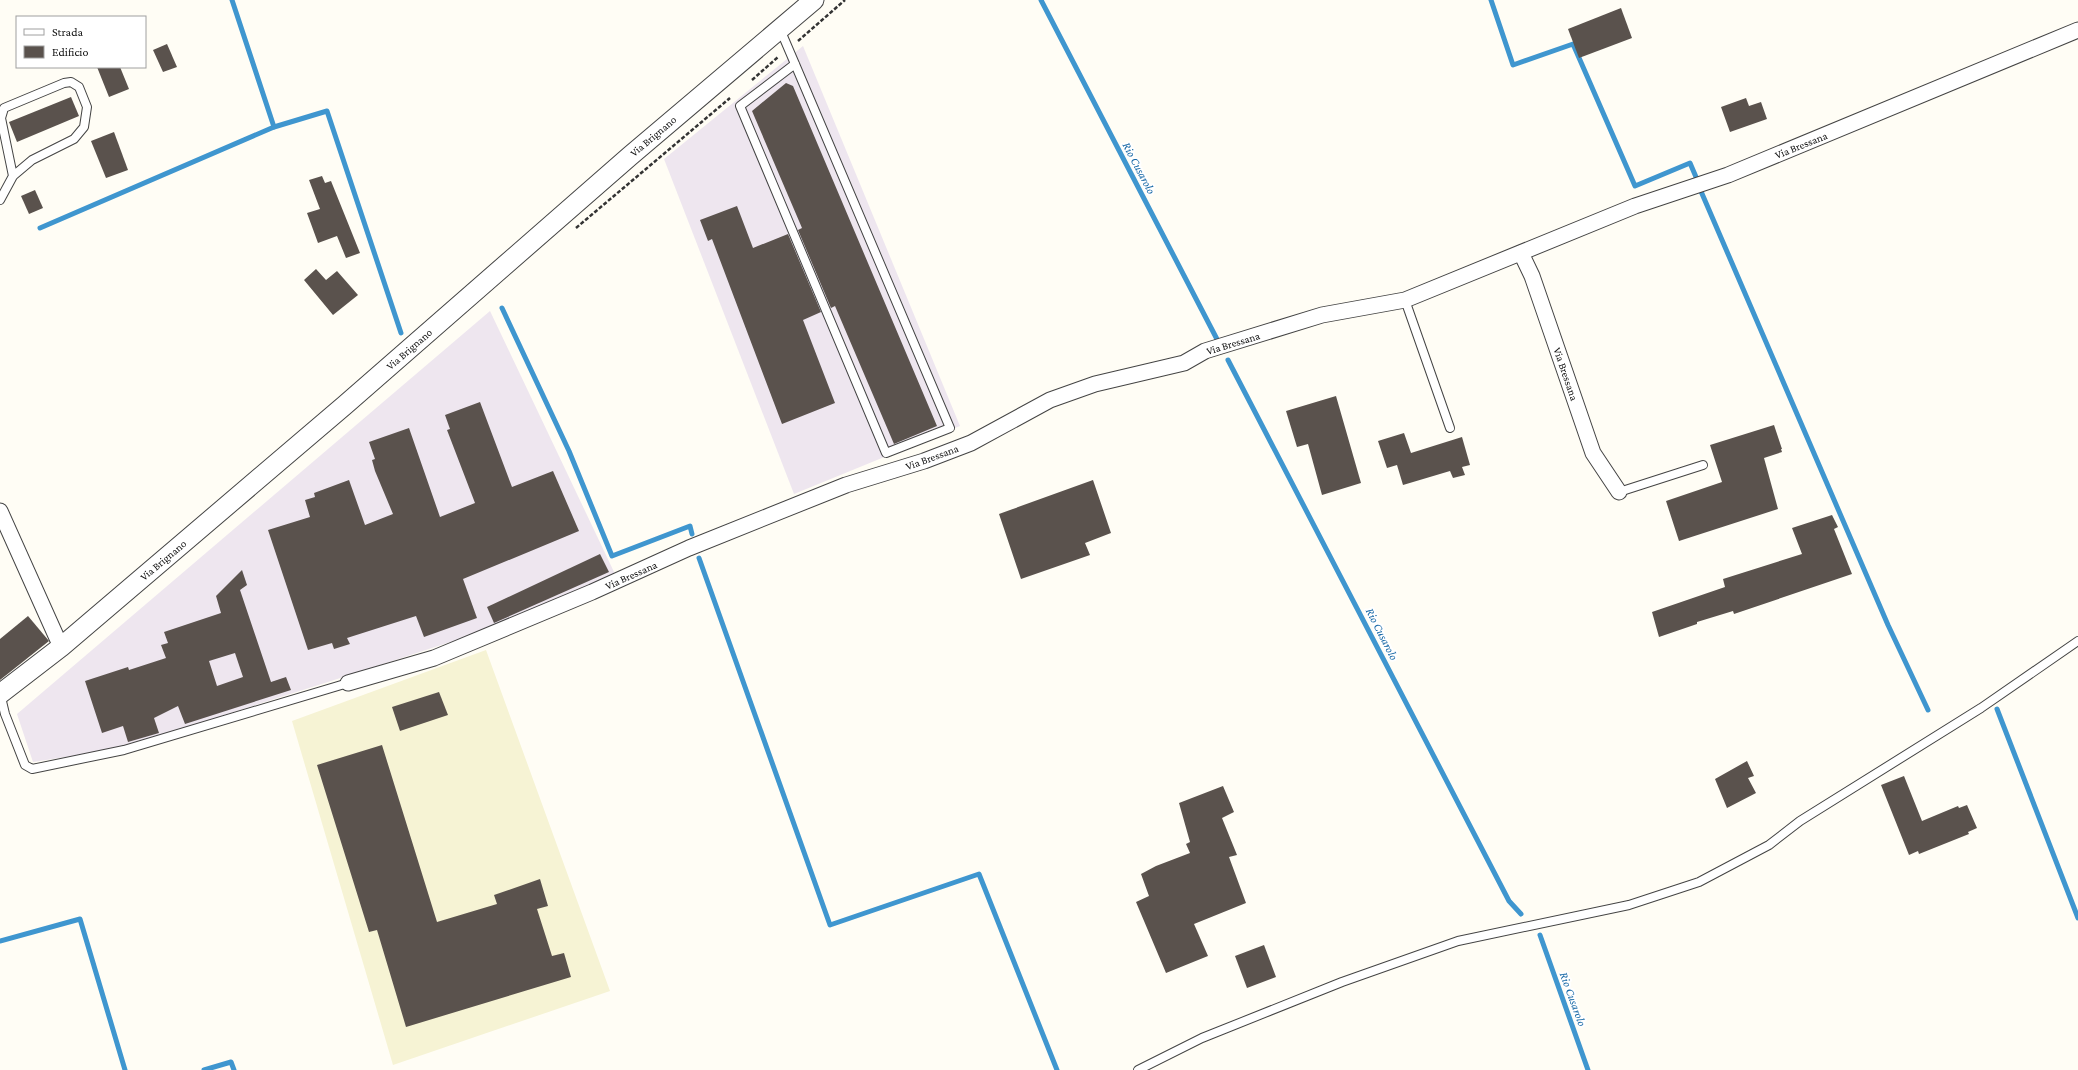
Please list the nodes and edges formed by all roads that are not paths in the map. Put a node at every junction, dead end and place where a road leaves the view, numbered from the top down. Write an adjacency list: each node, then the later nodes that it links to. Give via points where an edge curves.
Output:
1 (814, 0): 2 (street, Via Brignano)
2 (780, 29): 4 (lane); 14 (street, Via Brignano, via 630,156 340,410)
3 (2078, 30): 7 (street, Via Bressana, via 1728,175 1635,206)
4 (795, 64): 4 (lane, via 950,428 886,453 740,106)
5 (13, 176): 5 (lane, via 32,160 74,138 84,127 87,108 79,87 71,82 64,83 4,108 2,118); 6 (lane)
6 (0, 200)
7 (1521, 253): 8 (street, Via Bressana); 11 (street, Via Bressana, via 1532,276 1593,453)
8 (1405, 300): 9 (lane); 15 (street, Via Bressana, via 1322,315 1205,351 1184,363 1088,387 1050,400 970,443 924,461 846,485 689,548 434,658)
9 (1450, 428)
10 (1703, 465): 11 (lane)
11 (1619, 492)
12 (0, 511): 14 (street)
13 (2078, 641): 17 (lane, via 1981,708 1800,821 1769,845 1699,882 1629,905 1458,941 1342,982 1202,1038)
14 (61, 647): 16 (street, Via Brignano)
15 (348, 683): 16 (lane, via 124,750 32,770 25,765 4,714)
16 (0, 694)
17 (1138, 1070)

